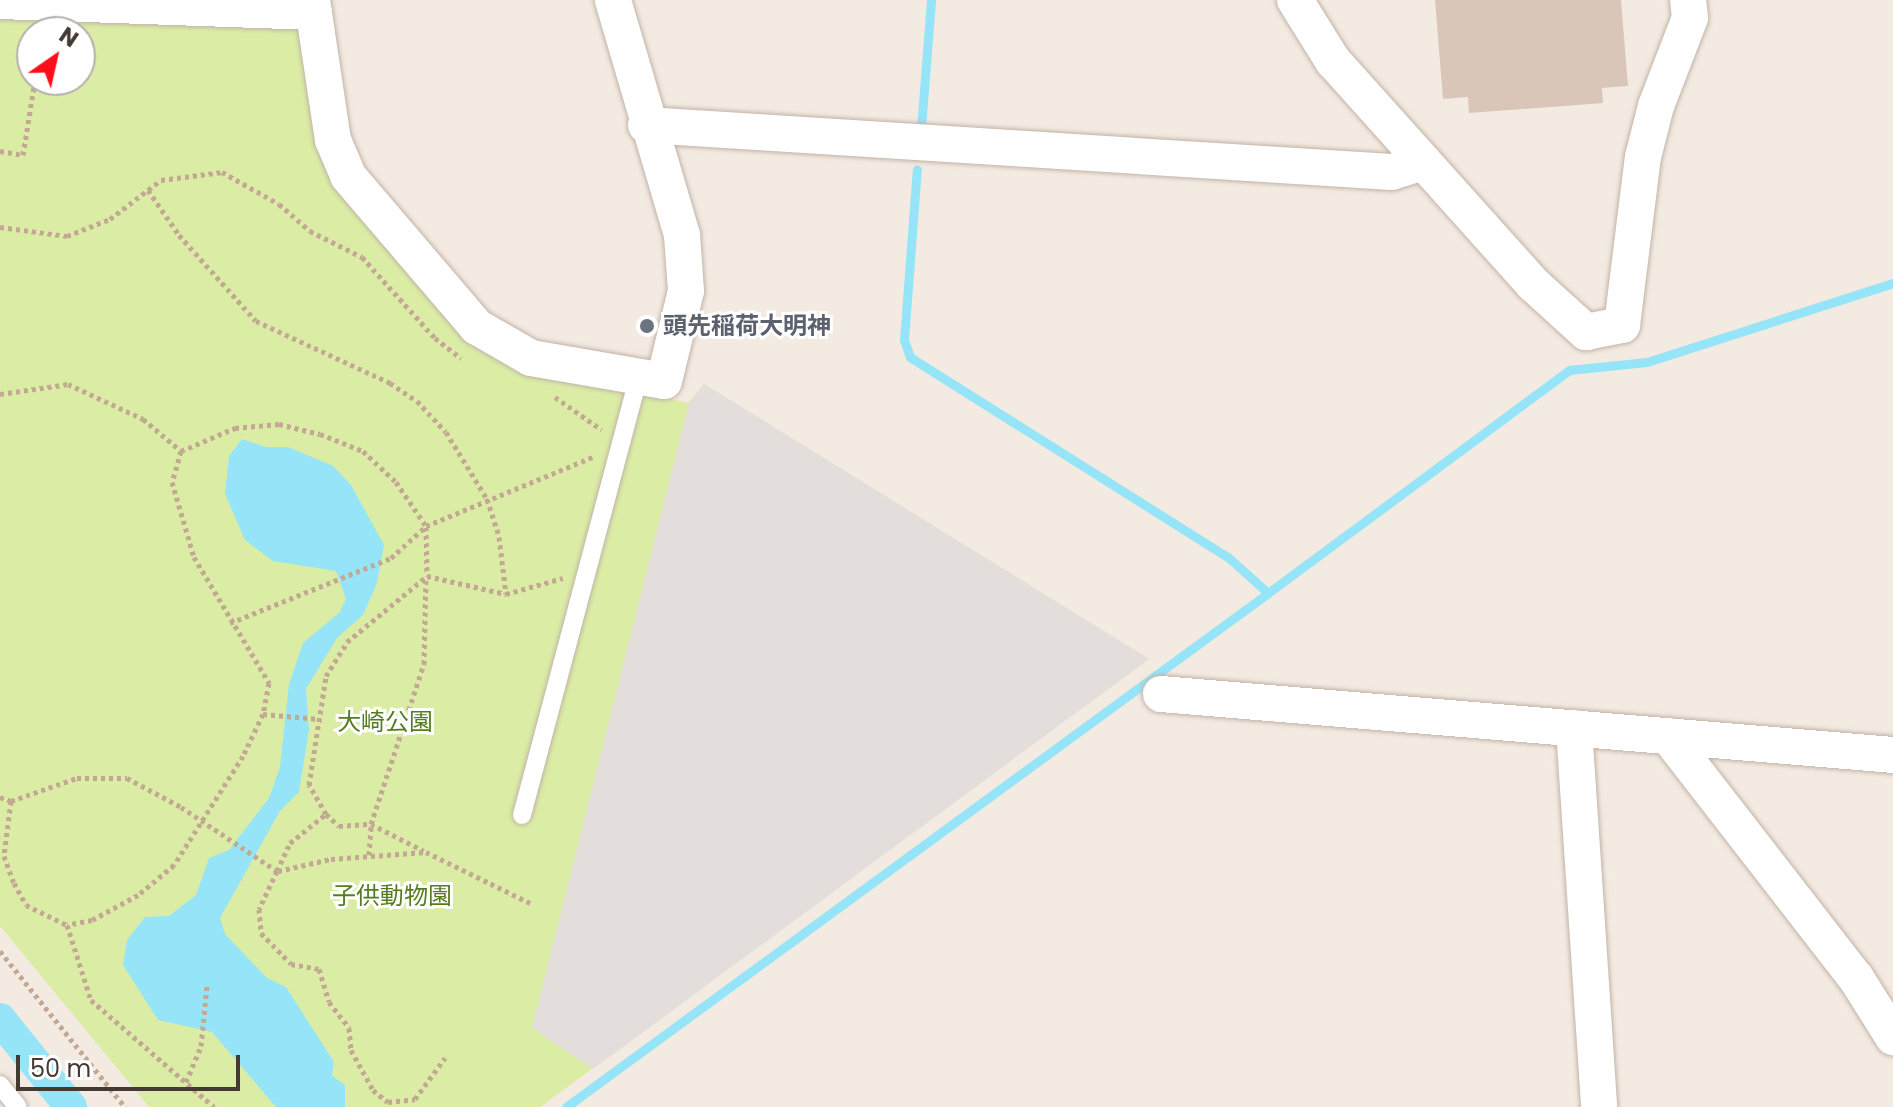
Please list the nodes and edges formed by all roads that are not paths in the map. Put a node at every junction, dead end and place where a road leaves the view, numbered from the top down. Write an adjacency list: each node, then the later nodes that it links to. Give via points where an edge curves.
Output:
1 (613, 0): 6 (street)
2 (1295, 0): 7 (street, via 1333,61)
3 (1688, 0): 7 (street, via 1690,18 1656,106 1643,157 1622,325 1586,332 1533,284)
4 (0, 1): 5 (street)
5 (313, 6): 8 (street, via 333,140 348,176 477,327 531,358)
6 (646, 125): 7 (street, via 1392,172); 8 (street, via 682,235 686,291 664,381)
7 (1423, 162)
8 (639, 376): 13 (lane)
9 (1161, 694): 10 (street)
10 (1574, 728): 11 (street); 16 (street)
11 (1668, 736): 12 (street); 14 (street, via 1856,978)
12 (1893, 755)
13 (522, 815)
14 (1893, 1037)
15 (0, 1085): 17 (lane)
16 (1599, 1106): 18 (street)
17 (18, 1107)
18 (1574, 1107)

